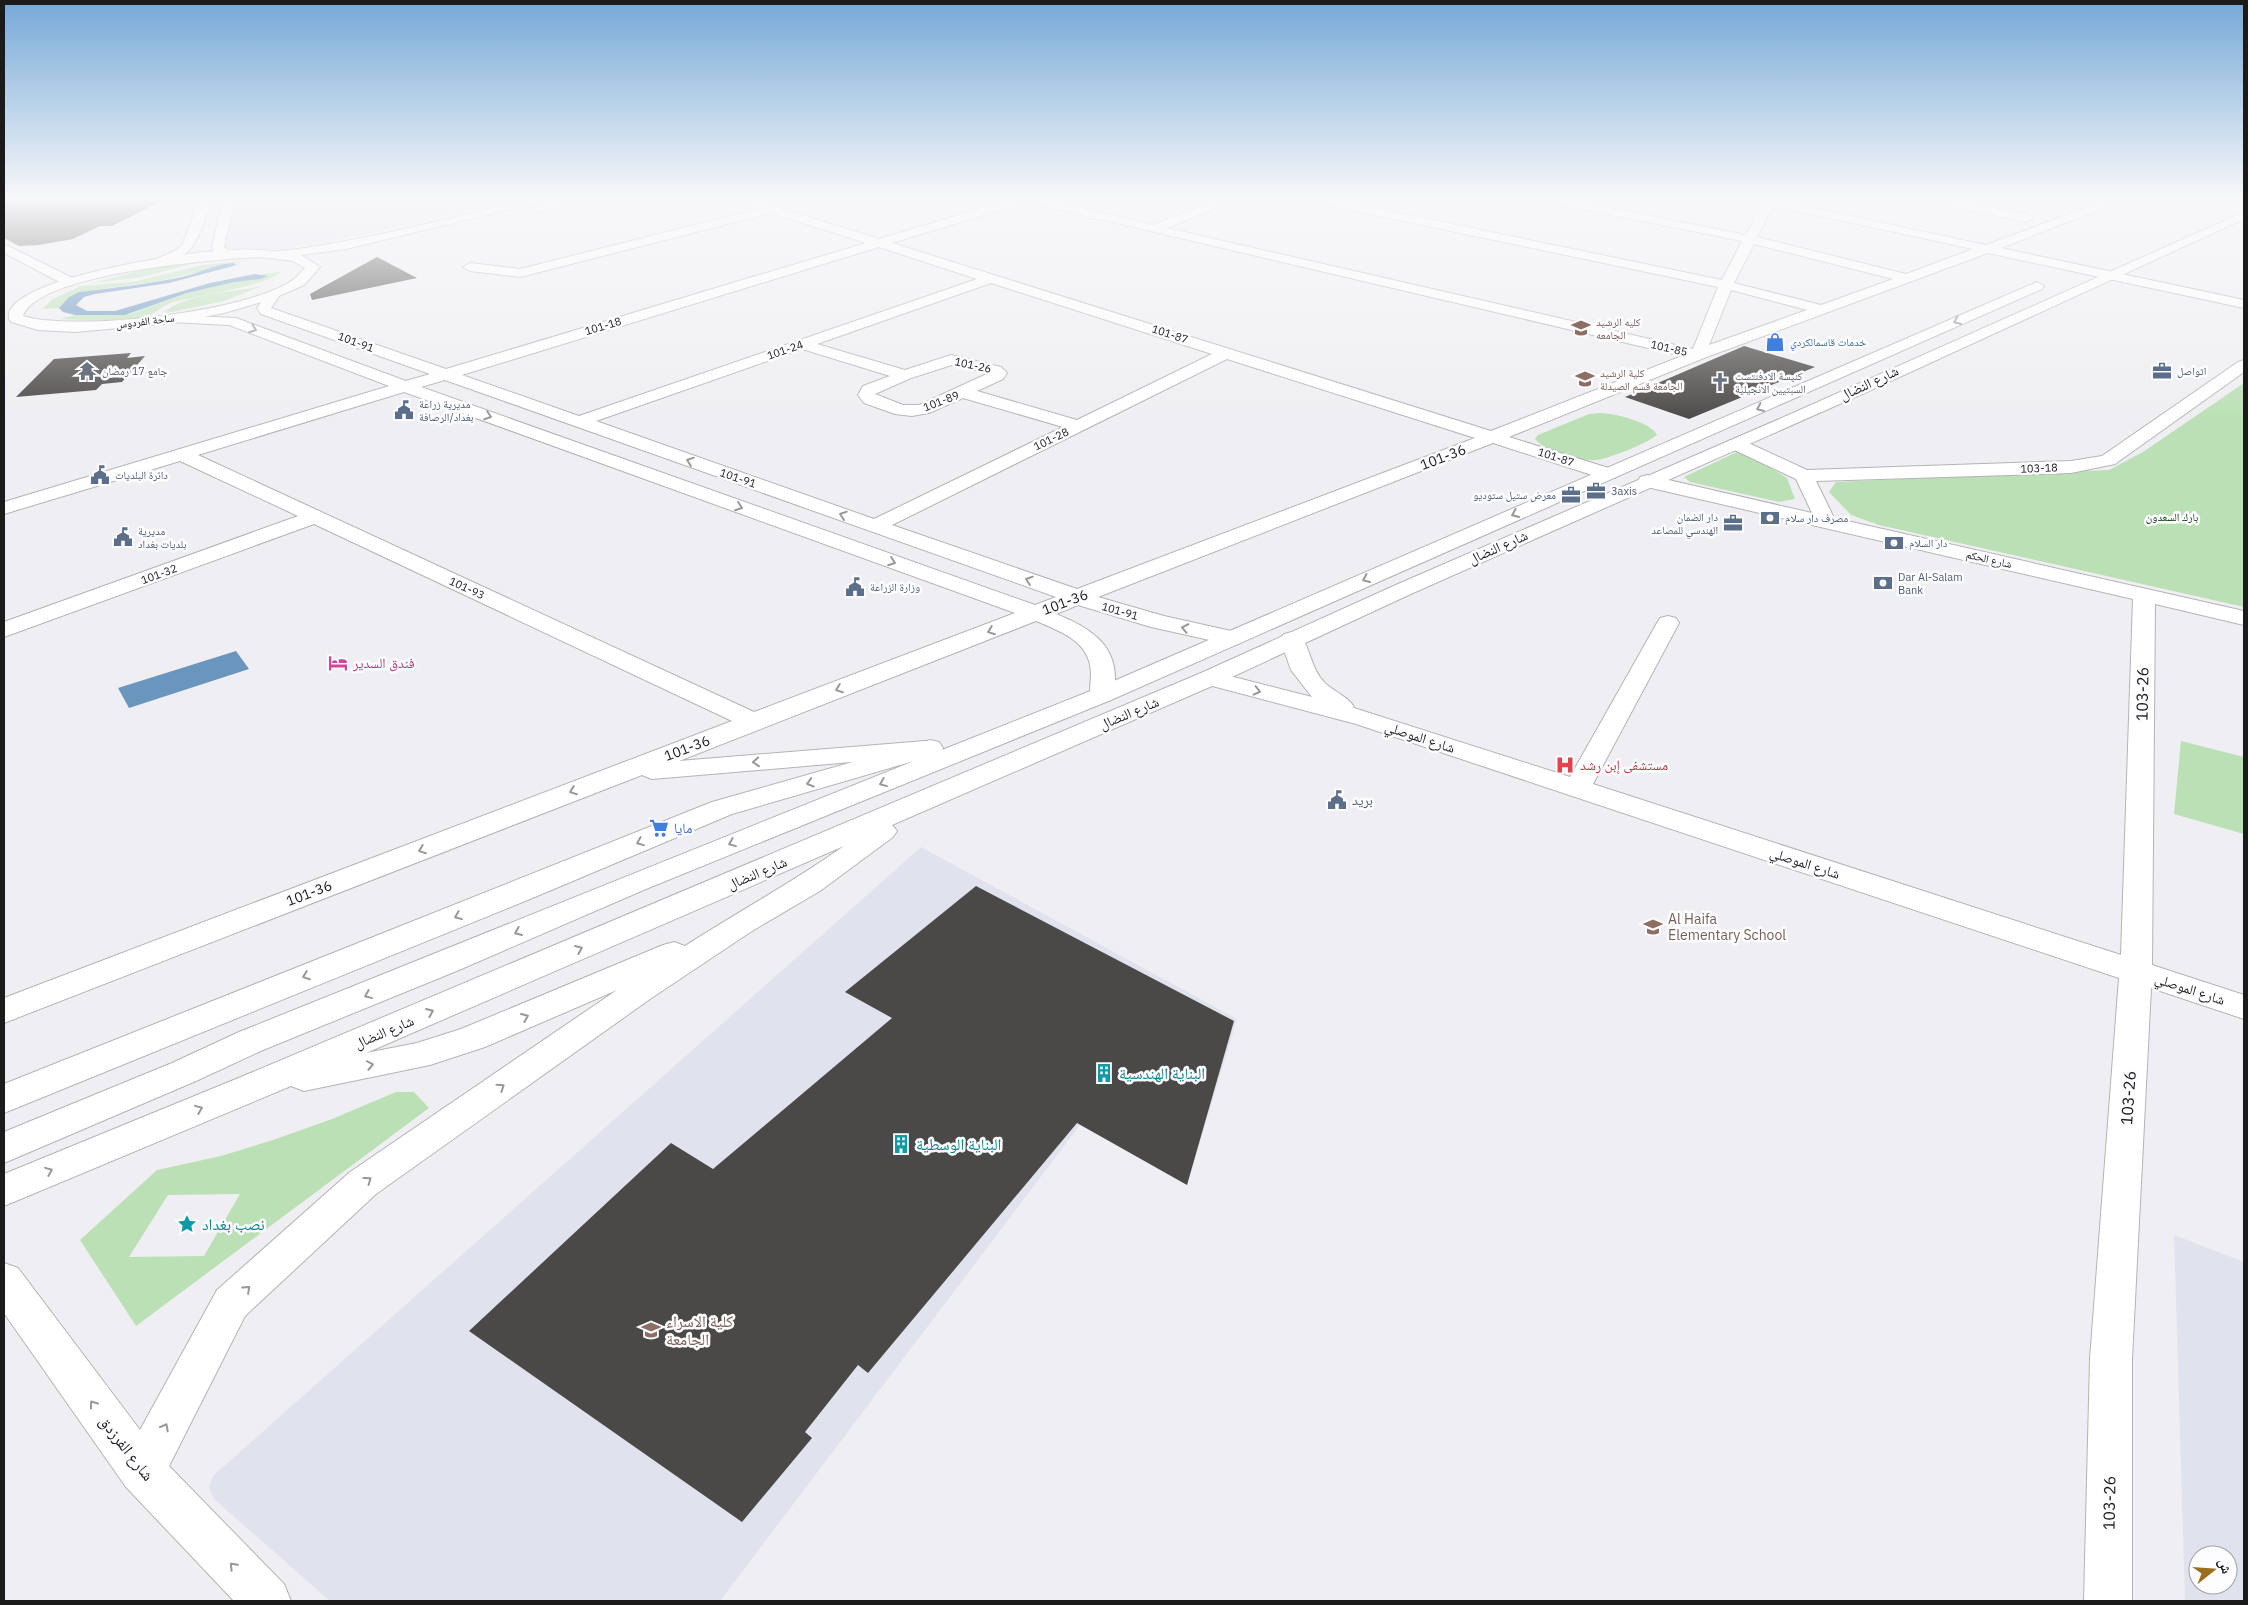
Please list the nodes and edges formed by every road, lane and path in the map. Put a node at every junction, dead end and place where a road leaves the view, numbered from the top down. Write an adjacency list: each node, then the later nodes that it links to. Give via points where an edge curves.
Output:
1 (50, 272): 16 (street)
2 (117, 272): 16 (street, ساحة الفردوس)
3 (313, 272): 18 (street, ساحة الفردوس, via 304,280)
4 (783, 272): 29 (street, 101-18)
5 (972, 272): 14 (street, 101-87)
6 (1343, 272): 27 (street, 101-85)
7 (1663, 272): 17 (street)
8 (1733, 272): 17 (street)
9 (1881, 272): 15 (street)
10 (1923, 272): 15 (street, 101-36)
11 (2068, 272): 38 (street, شارع النضال, one-way to 38)
12 (2088, 272): 36 (street, شارع النضال)
13 (2140, 272): 19 (street)
14 (992, 278): 25 (street, 101-24); 26 (street, 101-87)
15 (1906, 278): 20 (street, 101-36)
16 (70, 282): 21 (street, ساحة الفردوس, via 39,292)
17 (1726, 285): 20 (street); 27 (street)
18 (272, 294): 22 (street, ساحة الفردوس); 29 (street, 101-91, via 265,304 266,311)
19 (2244, 304)
20 (1820, 309): 27 (street, 101-36)
21 (9, 316): 23 (street, ساحة الفردوس, via 21,323)
22 (171, 318): 23 (street, ساحة الفردوس); 31 (street, 101-91, one-way to 31, via 231,320)
23 (78, 328): 24 (street)
24 (18, 336)
25 (802, 344): 30 (street); 33 (street, 101-24)
26 (1228, 352): 34 (street, 101-28); 35 (street, 101-87)
27 (1698, 355): 35 (street, 101-36)
28 (2244, 366): 39 (street, 103-18, via 2108,460 2071,467)
29 (444, 374): 31 (street, 101-18); 33 (street, 101-91)
30 (905, 375): 32 (street, 101-26, via 951,360 999,373); 32 (street, 101-89, via 869,390 866,395 912,411)
31 (403, 386): 37 (street, 101-18); 47 (street, 101-91, one-way to 47)
32 (962, 392): 34 (street, 101-89)
33 (577, 422): 44 (street, 101-91, one-way to 33)
34 (1079, 426): 44 (street, 101-28)
35 (1493, 437): 38 (street, 101-87); 46 (street, 101-36)
36 (1736, 444): 39 (street); 40 (street, شارع النضال)
37 (180, 454): 41 (street, 101-18); 42 (street, 101-93)
38 (1608, 474): 51 (street, شارع النضال, one-way to 51)
39 (1804, 476): 43 (street)
40 (1647, 481): 43 (street, شارع الحكم); 52 (street, شارع النضال)
41 (4, 508)
42 (315, 517): 50 (street, 101-32); 56 (street, 101-93)
43 (1826, 521): 45 (street, شارع الحكم)
44 (875, 526): 46 (street, 101-91, one-way to 44)
45 (2144, 595): 48 (street, شارع الحكم); 65 (street, 103-26)
46 (1077, 597): 47 (street, 101-36); 51 (street, 101-91, one-way to 46, via 1159,622)
47 (1036, 613): 54 (street, 101-91, via 1079,633 1096,646 1101,662); 56 (street, 101-36, one-way to 56)
48 (2244, 618)
49 (1668, 623): 60 (street)
50 (4, 630)
51 (1232, 638): 54 (street, شارع النضال)
52 (1292, 639): 53 (street, شارع النضال); 55 (street, شارع الموصلي, via 1298,664 1311,684 1334,703)
53 (1210, 678): 55 (street, شارع الموصلي, one-way to 55); 61 (street, شارع النضال)
54 (1102, 695): 57 (street, شارع النضال)
55 (1365, 719): 60 (street, شارع الموصلي)
56 (755, 722): 59 (street, 101-36)
57 (993, 739): 58 (street); 64 (street, شارع النضال, one-way to 64, via 636,882)
58 (927, 749): 59 (street, one-way to 59); 63 (street, one-way to 63, via 722,808)
59 (610, 777): 67 (street, 101-36, one-way to 67)
60 (1577, 788): 65 (street, شارع الموصلي)
61 (918, 804): 62 (street, via 810,884); 68 (street, شارع النضال, one-way to 61)
62 (741, 924): 68 (street, one-way to 62, via 418,1056 473,1038); 73 (street, one-way to 62, via 231,1303 364,1183 639,991)
63 (428, 928): 64 (street); 69 (street, one-way to 69)
64 (448, 962): 70 (street, شارع النضال, one-way to 70, via 251,1041)
65 (2136, 971): 66 (street, شارع الموصلي); 75 (street, 103-26, via 2111,1359)
66 (2244, 1007)
67 (4, 1011)
68 (254, 1087): 71 (street, شارع النضال, one-way to 68)
69 (4, 1099)
70 (4, 1148)
71 (4, 1190)
72 (4, 1281): 73 (street, شارع الفرزدق, one-way to 72)
73 (142, 1470): 74 (street, شارع الفرزدق, one-way to 73)
74 (267, 1601)
75 (2108, 1601)

